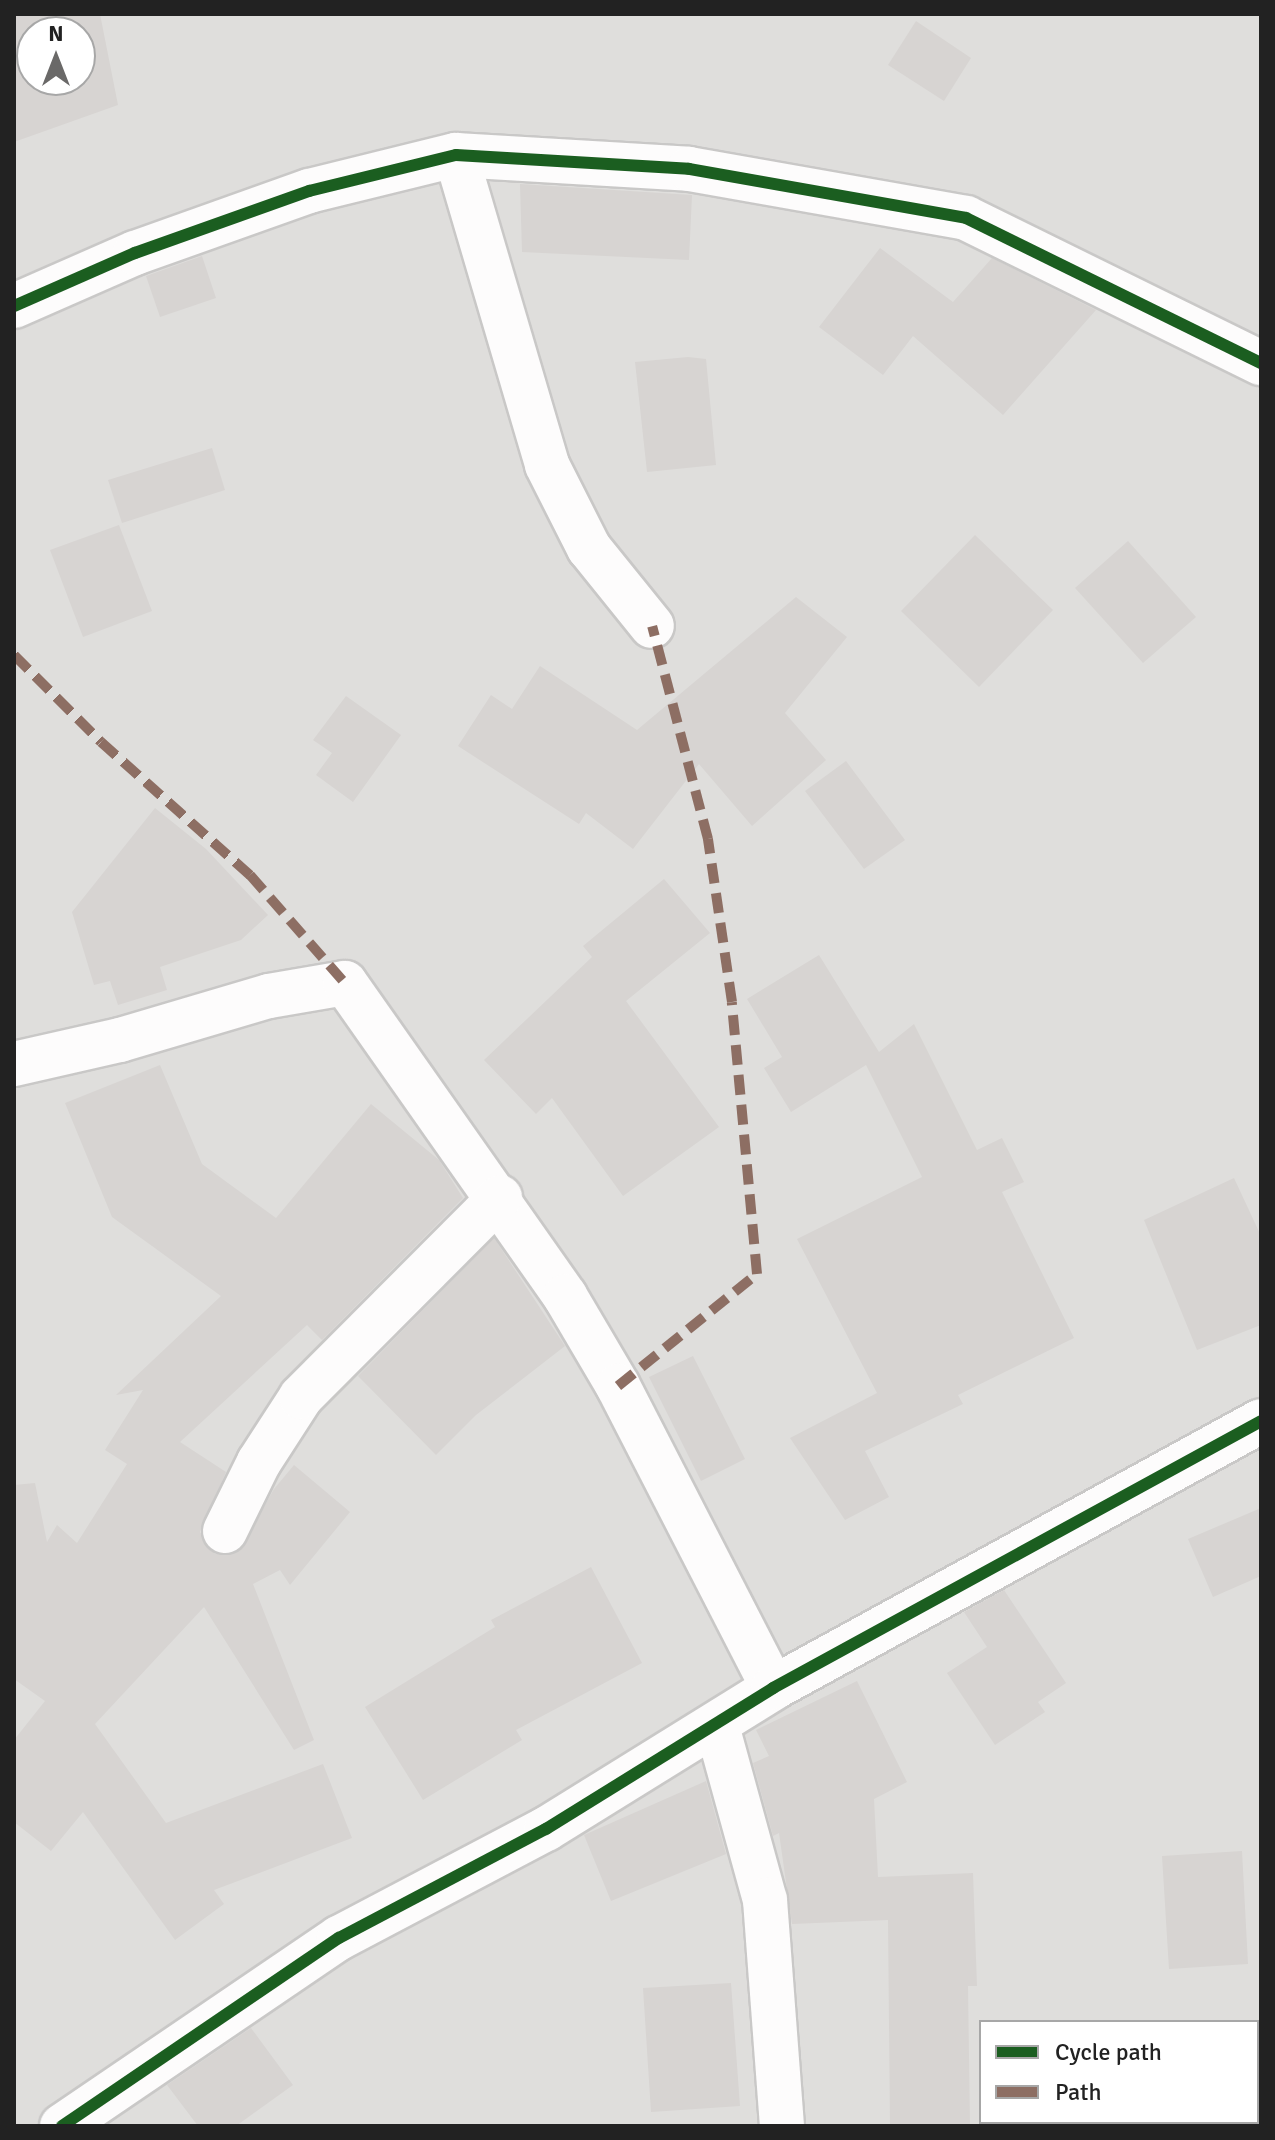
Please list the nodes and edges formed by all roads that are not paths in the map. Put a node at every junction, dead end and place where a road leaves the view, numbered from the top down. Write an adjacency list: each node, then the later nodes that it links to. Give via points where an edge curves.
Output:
1 (456, 155): 2 (street, via 309,191 135,253); 3 (street, via 689,169 966,218); 4 (street, via 547,465 589,548 624,584)
2 (14, 306)
3 (1261, 363)
4 (652, 626)
5 (14, 1064): 6 (street, via 120,1040 269,996 345,983)
6 (500, 1197): 8 (street, via 301,1397 259,1462); 9 (street, via 618,1386)
7 (1261, 1421): 9 (street)
8 (225, 1531)
9 (773, 1688): 10 (street)
10 (717, 1726): 11 (street, via 546,1829 339,1938); 12 (street, via 765,1900)
11 (62, 2126)
12 (782, 2126)

